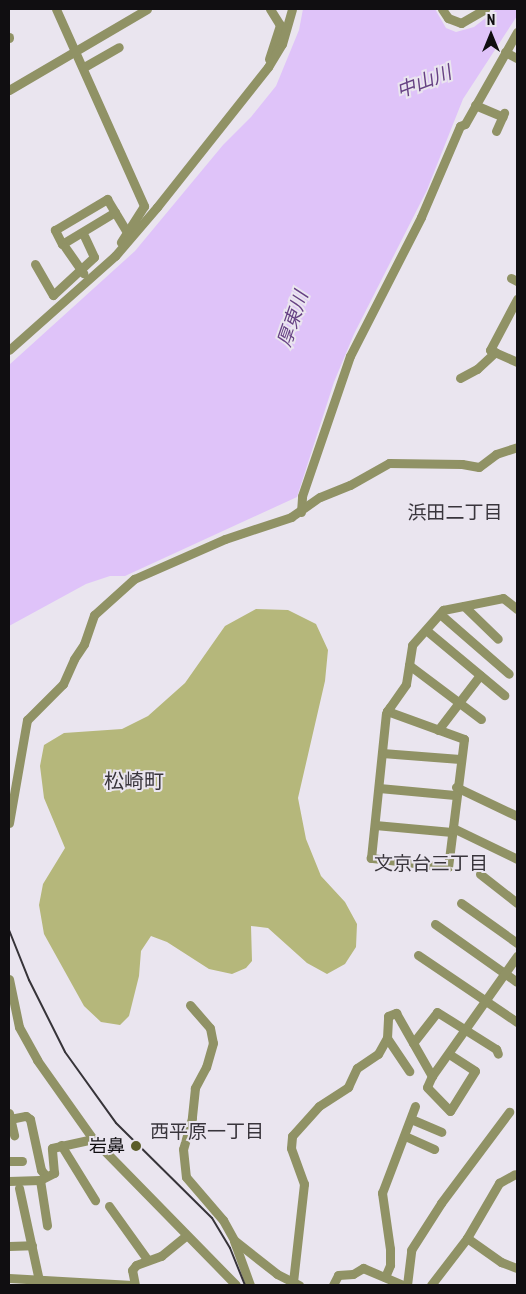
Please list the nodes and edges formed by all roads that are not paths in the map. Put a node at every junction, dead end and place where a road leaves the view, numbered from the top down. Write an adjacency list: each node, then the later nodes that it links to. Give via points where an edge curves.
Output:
1 (56, 9): 9 (street)
2 (147, 9): 9 (street)
3 (270, 9): 12 (street, via 280,25)
4 (292, 9): 12 (street, via 282,44)
5 (442, 9): 6 (street, via 448,18 462,23)
6 (485, 9)
7 (517, 32): 10 (street)
8 (119, 47): 13 (street)
9 (76, 51): 13 (street); 14 (street)
10 (505, 52): 11 (street); 15 (street)
11 (517, 58)
12 (268, 67): 21 (street)
13 (84, 68): 18 (street, via 144,206)
14 (9, 90)
15 (475, 104): 16 (street, via 504,114); 32 (street, via 465,124 460,126 421,216 350,356 302,496)
16 (496, 131)
17 (115, 212): 17 (street, via 62,244 55,230 107,199); 18 (street)
18 (127, 232): 21 (street)
19 (84, 236): 23 (street, via 95,255)
20 (65, 247): 23 (street)
21 (115, 256): 24 (street)
22 (35, 264): 23 (street, via 53,296)
23 (81, 270): 24 (street, via 82,277)
24 (73, 293): 27 (street)
25 (517, 300): 26 (street)
26 (514, 313): 28 (street)
27 (9, 350)
28 (490, 350): 29 (street); 30 (street, via 477,369)
29 (517, 362)
30 (460, 378)
31 (517, 447): 32 (street, via 496,454 479,467 395,462 320,497)
32 (301, 512): 51 (street, via 218,542 134,579 94,615 84,644 63,684 27,720)
33 (464, 606): 34 (street, via 503,598); 35 (street, via 446,608); 37 (street)
34 (517, 609)
35 (440, 614): 36 (street); 39 (street)
36 (426, 630): 38 (street, via 412,645); 40 (street)
37 (498, 639)
38 (409, 665): 42 (street); 43 (street, via 406,684)
39 (509, 674)
40 (480, 675): 41 (street); 42 (street)
41 (504, 694)
42 (459, 702): 44 (street); 45 (street)
43 (387, 711): 45 (street); 46 (street)
44 (481, 719)
45 (438, 730): 47 (street, via 464,738)
46 (382, 753): 47 (street); 48 (street)
47 (460, 760): 49 (street)
48 (379, 788): 49 (street); 52 (street)
49 (455, 791): 50 (street); 53 (street)
50 (517, 816)
51 (9, 823)
52 (375, 824): 53 (street); 53 (street, via 371,858 448,867)
53 (452, 830): 54 (street)
54 (517, 858)
55 (480, 874): 57 (street)
56 (460, 903): 59 (street)
57 (517, 903)
58 (435, 924): 62 (street)
59 (517, 943)
60 (418, 956): 65 (street)
61 (517, 956): 62 (street)
62 (505, 973): 63 (street); 65 (street)
63 (517, 982)
64 (9, 984): 67 (street)
65 (486, 1001): 68 (street); 69 (street)
66 (190, 1005): 97 (street, via 210,1028 213,1043 206,1067 194,1088 192,1118 183,1149 183,1168 191,1186 223,1220)
67 (12, 1012): 83 (street, via 37,1060)
68 (517, 1022)
69 (466, 1030): 71 (street, via 436,1012); 72 (street); 73 (street, via 496,1049)
70 (387, 1038): 71 (street, via 388,1016 396,1013); 74 (street); 106 (street, via 378,1054 357,1068 348,1088 319,1106 292,1136 291,1148 304,1184)
71 (413, 1043): 75 (street)
72 (449, 1054): 75 (street); 75 (street, via 475,1071 450,1111 428,1091)
73 (498, 1054)
74 (409, 1071)
75 (432, 1076)
76 (415, 1106): 79 (street)
77 (509, 1112): 112 (street, via 441,1203 411,1250)
78 (10, 1116): 81 (street); 89 (street, via 30,1119)
79 (411, 1119): 80 (street); 82 (street)
80 (441, 1132)
81 (14, 1135)
82 (405, 1136): 85 (street); 103 (street, via 382,1193 390,1249 390,1265)
83 (93, 1139): 84 (street); 95 (street)
84 (61, 1145): 89 (street, via 52,1148 54,1173); 92 (street)
85 (434, 1149)
86 (22, 1161): 87 (street)
87 (9, 1162)
88 (515, 1174): 96 (street, via 499,1183)
89 (43, 1178): 90 (street); 94 (street)
90 (9, 1181)
91 (18, 1188): 98 (street)
92 (95, 1200)
93 (109, 1206): 100 (street)
94 (47, 1225)
95 (186, 1236): 100 (street, via 161,1256); 108 (street)
96 (467, 1238): 101 (street, via 501,1262); 113 (street)
97 (234, 1240): 106 (street); 109 (street)
98 (32, 1245): 99 (street); 104 (street)
99 (9, 1246)
100 (147, 1259): 107 (street, via 132,1270)
101 (517, 1268)
102 (9, 1275): 104 (street)
103 (385, 1277): 110 (street, via 363,1268 353,1274 338,1274); 111 (street)
104 (41, 1283): 105 (street)
105 (81, 1284): 107 (street)
106 (296, 1284)
107 (133, 1285)
108 (236, 1285)
109 (250, 1285)
110 (333, 1285)
111 (403, 1285)
112 (408, 1285)
113 (431, 1285)

